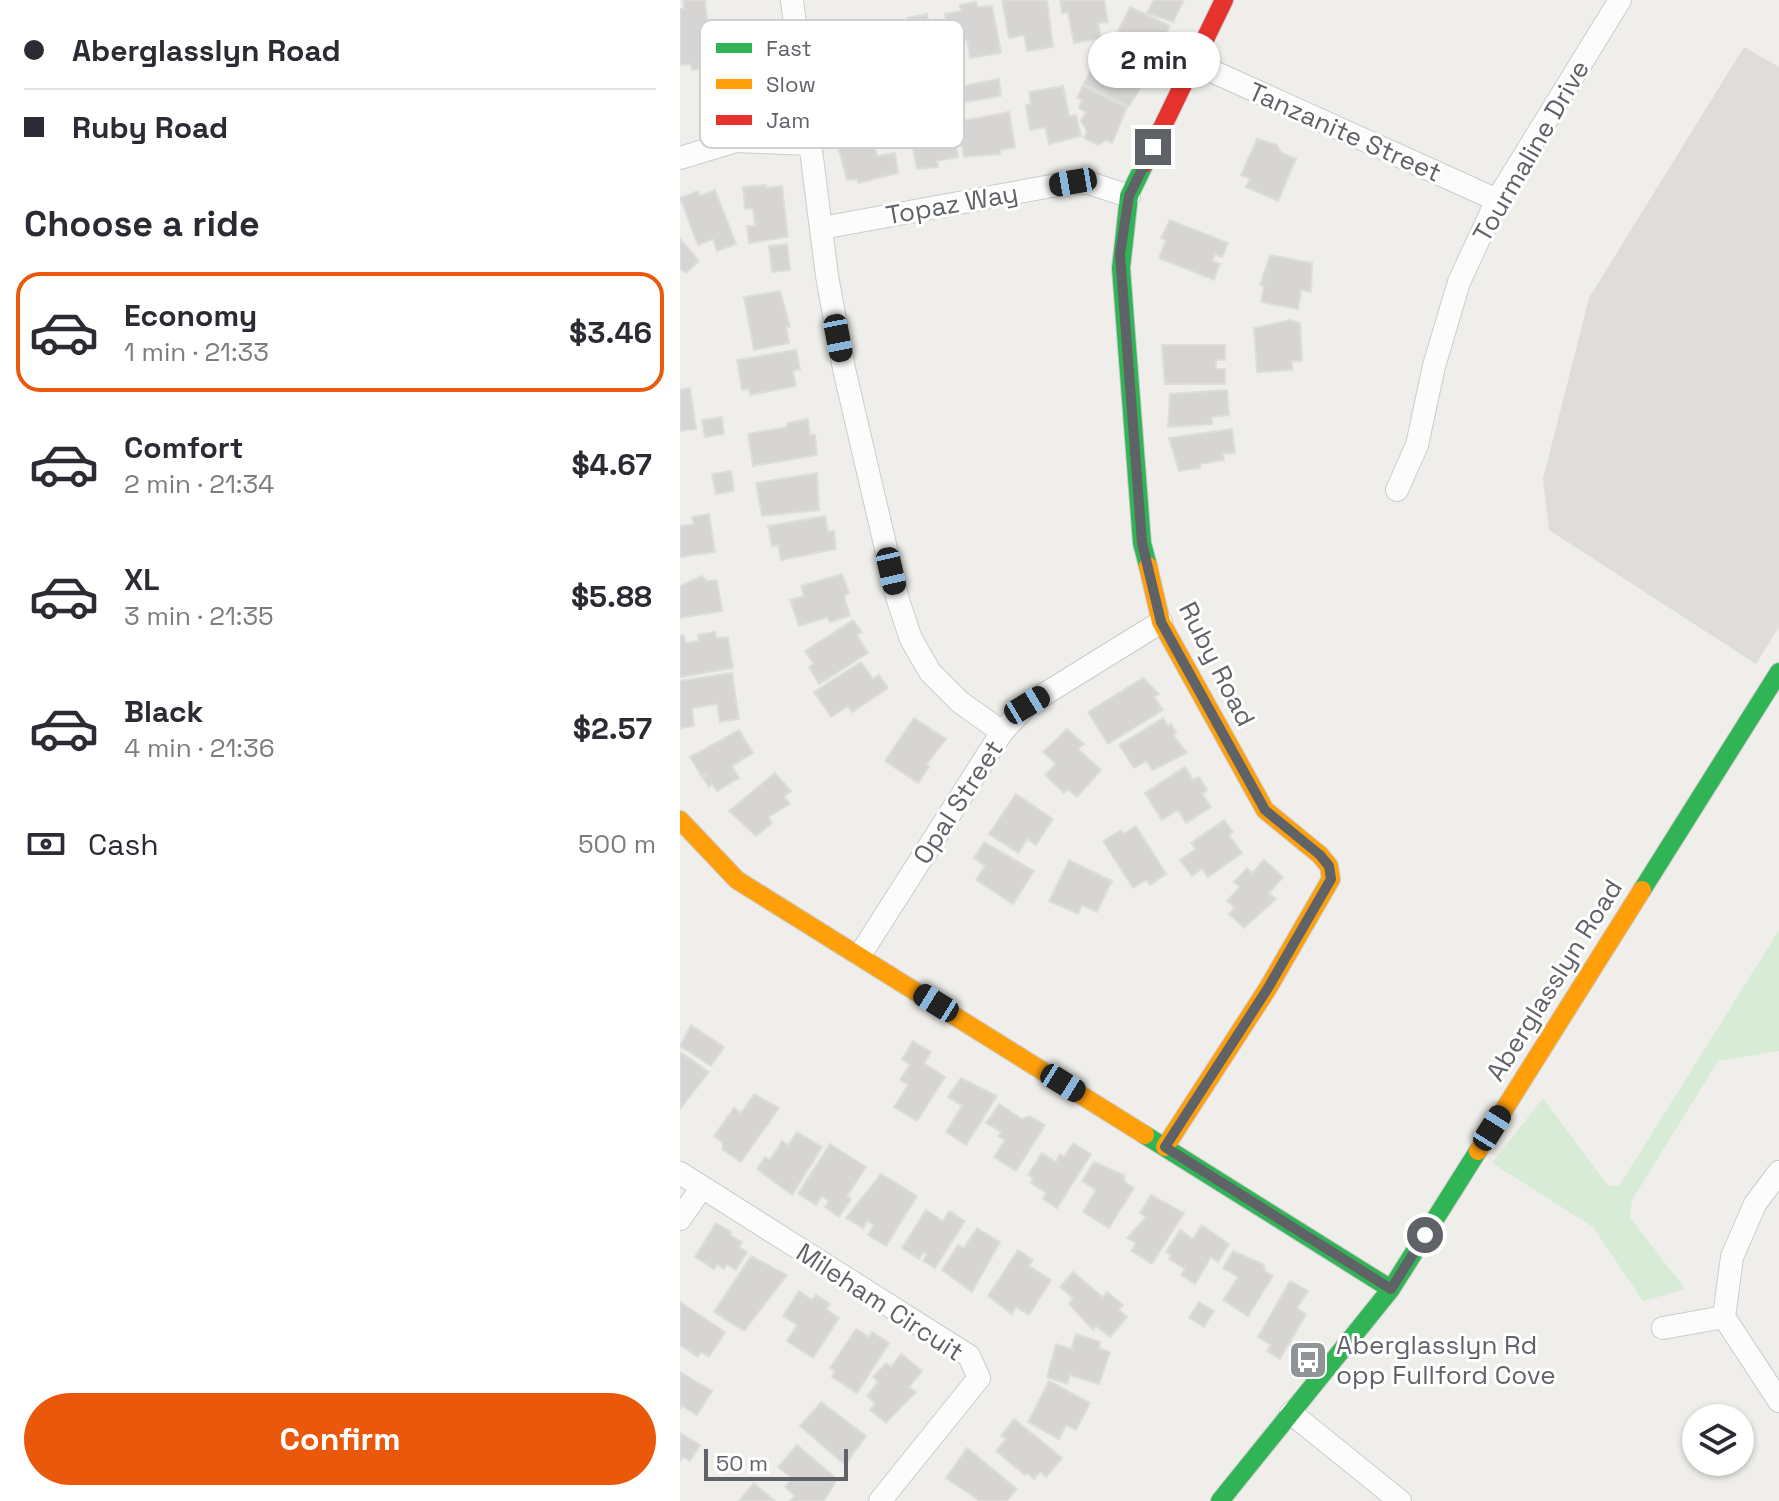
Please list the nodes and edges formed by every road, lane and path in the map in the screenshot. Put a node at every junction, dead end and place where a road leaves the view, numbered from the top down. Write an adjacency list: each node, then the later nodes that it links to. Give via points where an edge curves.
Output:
1 (792, 0): 4 (street)
2 (1224, 0): 5 (street, Ruby Road)
3 (1617, 1): 10 (street, Tourmaline Drive)
4 (794, 20)
5 (1194, 63): 9 (street, Ruby Road); 10 (street, Tanzanite Street)
6 (713, 148): 8 (street)
7 (811, 148): 11 (street)
8 (680, 158)
9 (1129, 196): 11 (street, Topaz Way, via 1073,182); 13 (street, Ruby Road, via 1120,254 1122,300 1142,543)
10 (1497, 200): 12 (street, Tourmaline Drive, via 1459,282 1417,445)
11 (822, 228): 15 (street, via 844,369 911,639 930,672)
12 (1397, 490)
13 (1161, 622): 15 (street, Opal Street, via 1027,705); 18 (street, Ruby Road, via 1265,810 1320,855 1331,879)
14 (1779, 672): 23 (street, Aberglasslyn Road)
15 (1002, 732): 17 (street, Opal Street)
16 (680, 820): 17 (street, via 737,880)
17 (860, 955): 18 (street)
18 (1165, 1147): 23 (street)
19 (1779, 1172): 24 (street, via 1755,1204 1737,1242)
20 (680, 1173): 21 (street, Mileham Circuit)
21 (702, 1187): 22 (street); 28 (street, Mileham Circuit, via 969,1356 979,1378)
22 (680, 1219)
23 (1391, 1289): 27 (street, Aberglasslyn Road)
24 (1724, 1317): 25 (street); 26 (street)
25 (1663, 1328)
26 (1779, 1401)
27 (1291, 1413): 29 (street, Aberglasslyn Road); 30 (street)
28 (880, 1501)
29 (1220, 1501)
30 (1400, 1501)

